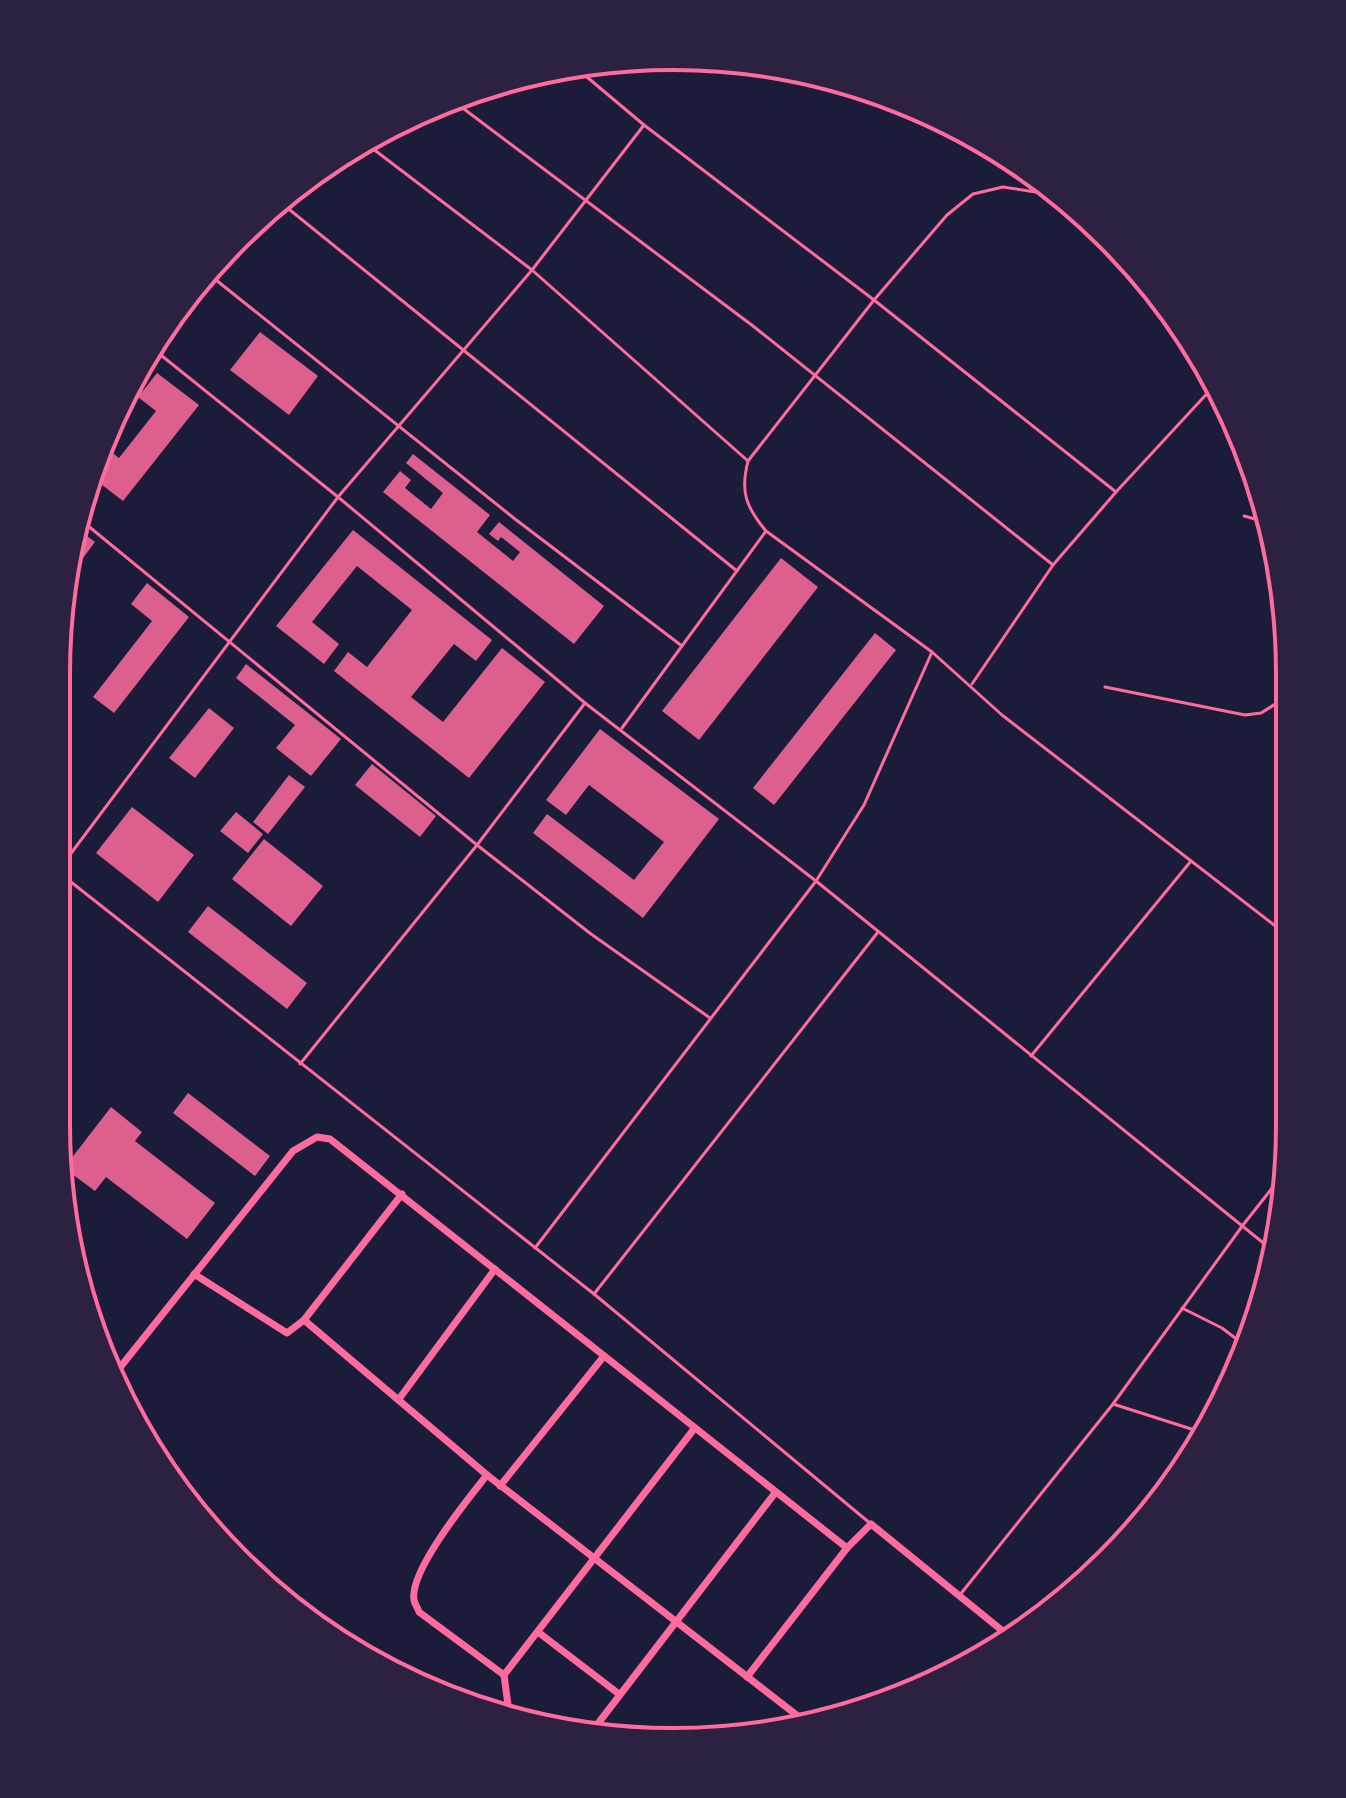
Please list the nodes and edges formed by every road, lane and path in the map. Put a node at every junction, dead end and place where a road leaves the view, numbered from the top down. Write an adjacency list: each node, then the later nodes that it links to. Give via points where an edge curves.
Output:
1 (586, 76): 3 (lane)
2 (463, 108): 6 (lane)
3 (644, 125): 6 (lane); 10 (lane)
4 (374, 150): 8 (lane)
5 (1036, 192): 10 (lane, via 1003,187 973,194 947,215)
6 (587, 200): 8 (lane); 13 (lane)
7 (289, 209): 11 (lane)
8 (532, 270): 11 (lane); 16 (lane)
9 (216, 280): 15 (lane)
10 (874, 300): 13 (lane); 17 (lane)
11 (464, 349): 15 (lane); 24 (lane)
12 (161, 355): 18 (lane)
13 (815, 376): 16 (lane); 23 (lane)
14 (1207, 394): 17 (lane)
15 (399, 425): 18 (lane); 26 (lane)
16 (748, 461): 22 (lane, via 742,484)
17 (1116, 492): 23 (lane)
18 (338, 497): 25 (lane); 30 (lane)
19 (1244, 516): 20 (lane)
20 (1256, 519)
21 (89, 526): 25 (lane)
22 (766, 531): 24 (lane); 27 (lane)
23 (1053, 565): 28 (lane)
24 (737, 571): 26 (lane)
25 (229, 639): 33 (lane); 34 (lane)
26 (682, 646): 32 (lane)
27 (932, 652): 28 (lane); 37 (lane, via 864,805)
28 (971, 685): 35 (lane, via 1002,715)
29 (1105, 687): 31 (lane, via 1245,715)
30 (585, 703): 32 (lane); 33 (lane)
31 (1276, 704)
32 (621, 729): 37 (lane)
33 (477, 845): 40 (lane); 42 (lane)
34 (70, 853)
35 (1191, 861): 38 (lane); 41 (lane)
36 (70, 881): 42 (lane)
37 (816, 881): 39 (lane); 40 (lane)
38 (1276, 927)
39 (878, 932): 41 (lane); 50 (lane)
40 (710, 1018): 47 (lane)
41 (1031, 1056): 45 (lane)
42 (300, 1064): 47 (lane)
43 (1273, 1187): 45 (lane)
44 (402, 1194): 48 (street); 49 (street, via 330,1139 317,1137 293,1151); 52 (street)
45 (1243, 1225): 46 (lane); 51 (lane)
46 (1264, 1243)
47 (535, 1248): 50 (lane)
48 (495, 1269): 54 (street); 56 (street)
49 (194, 1274): 52 (street, via 287,1333); 55 (street)
50 (594, 1294): 63 (lane)
51 (1182, 1308): 53 (lane); 57 (lane)
52 (304, 1320): 56 (street)
53 (1236, 1339)
54 (604, 1356): 58 (street); 61 (street)
55 (121, 1367)
56 (399, 1399): 60 (street)
57 (1113, 1404): 59 (lane); 66 (lane)
58 (694, 1429): 62 (street); 65 (street)
59 (1193, 1429)
60 (487, 1475): 61 (street); 70 (street, via 447,1527 420,1575 414,1598 419,1612)
61 (500, 1486): 65 (street)
62 (775, 1493): 64 (street); 67 (street)
63 (871, 1524): 64 (street); 66 (street)
64 (847, 1548): 71 (street)
65 (594, 1559): 67 (street); 69 (street)
66 (958, 1596): 68 (street)
67 (675, 1622): 71 (street); 72 (street)
68 (1001, 1630)
69 (538, 1632): 70 (street); 72 (street)
70 (504, 1675): 73 (street)
71 (747, 1677): 74 (street)
72 (619, 1694): 75 (street)
73 (508, 1704)
74 (796, 1715)
75 (598, 1723)

